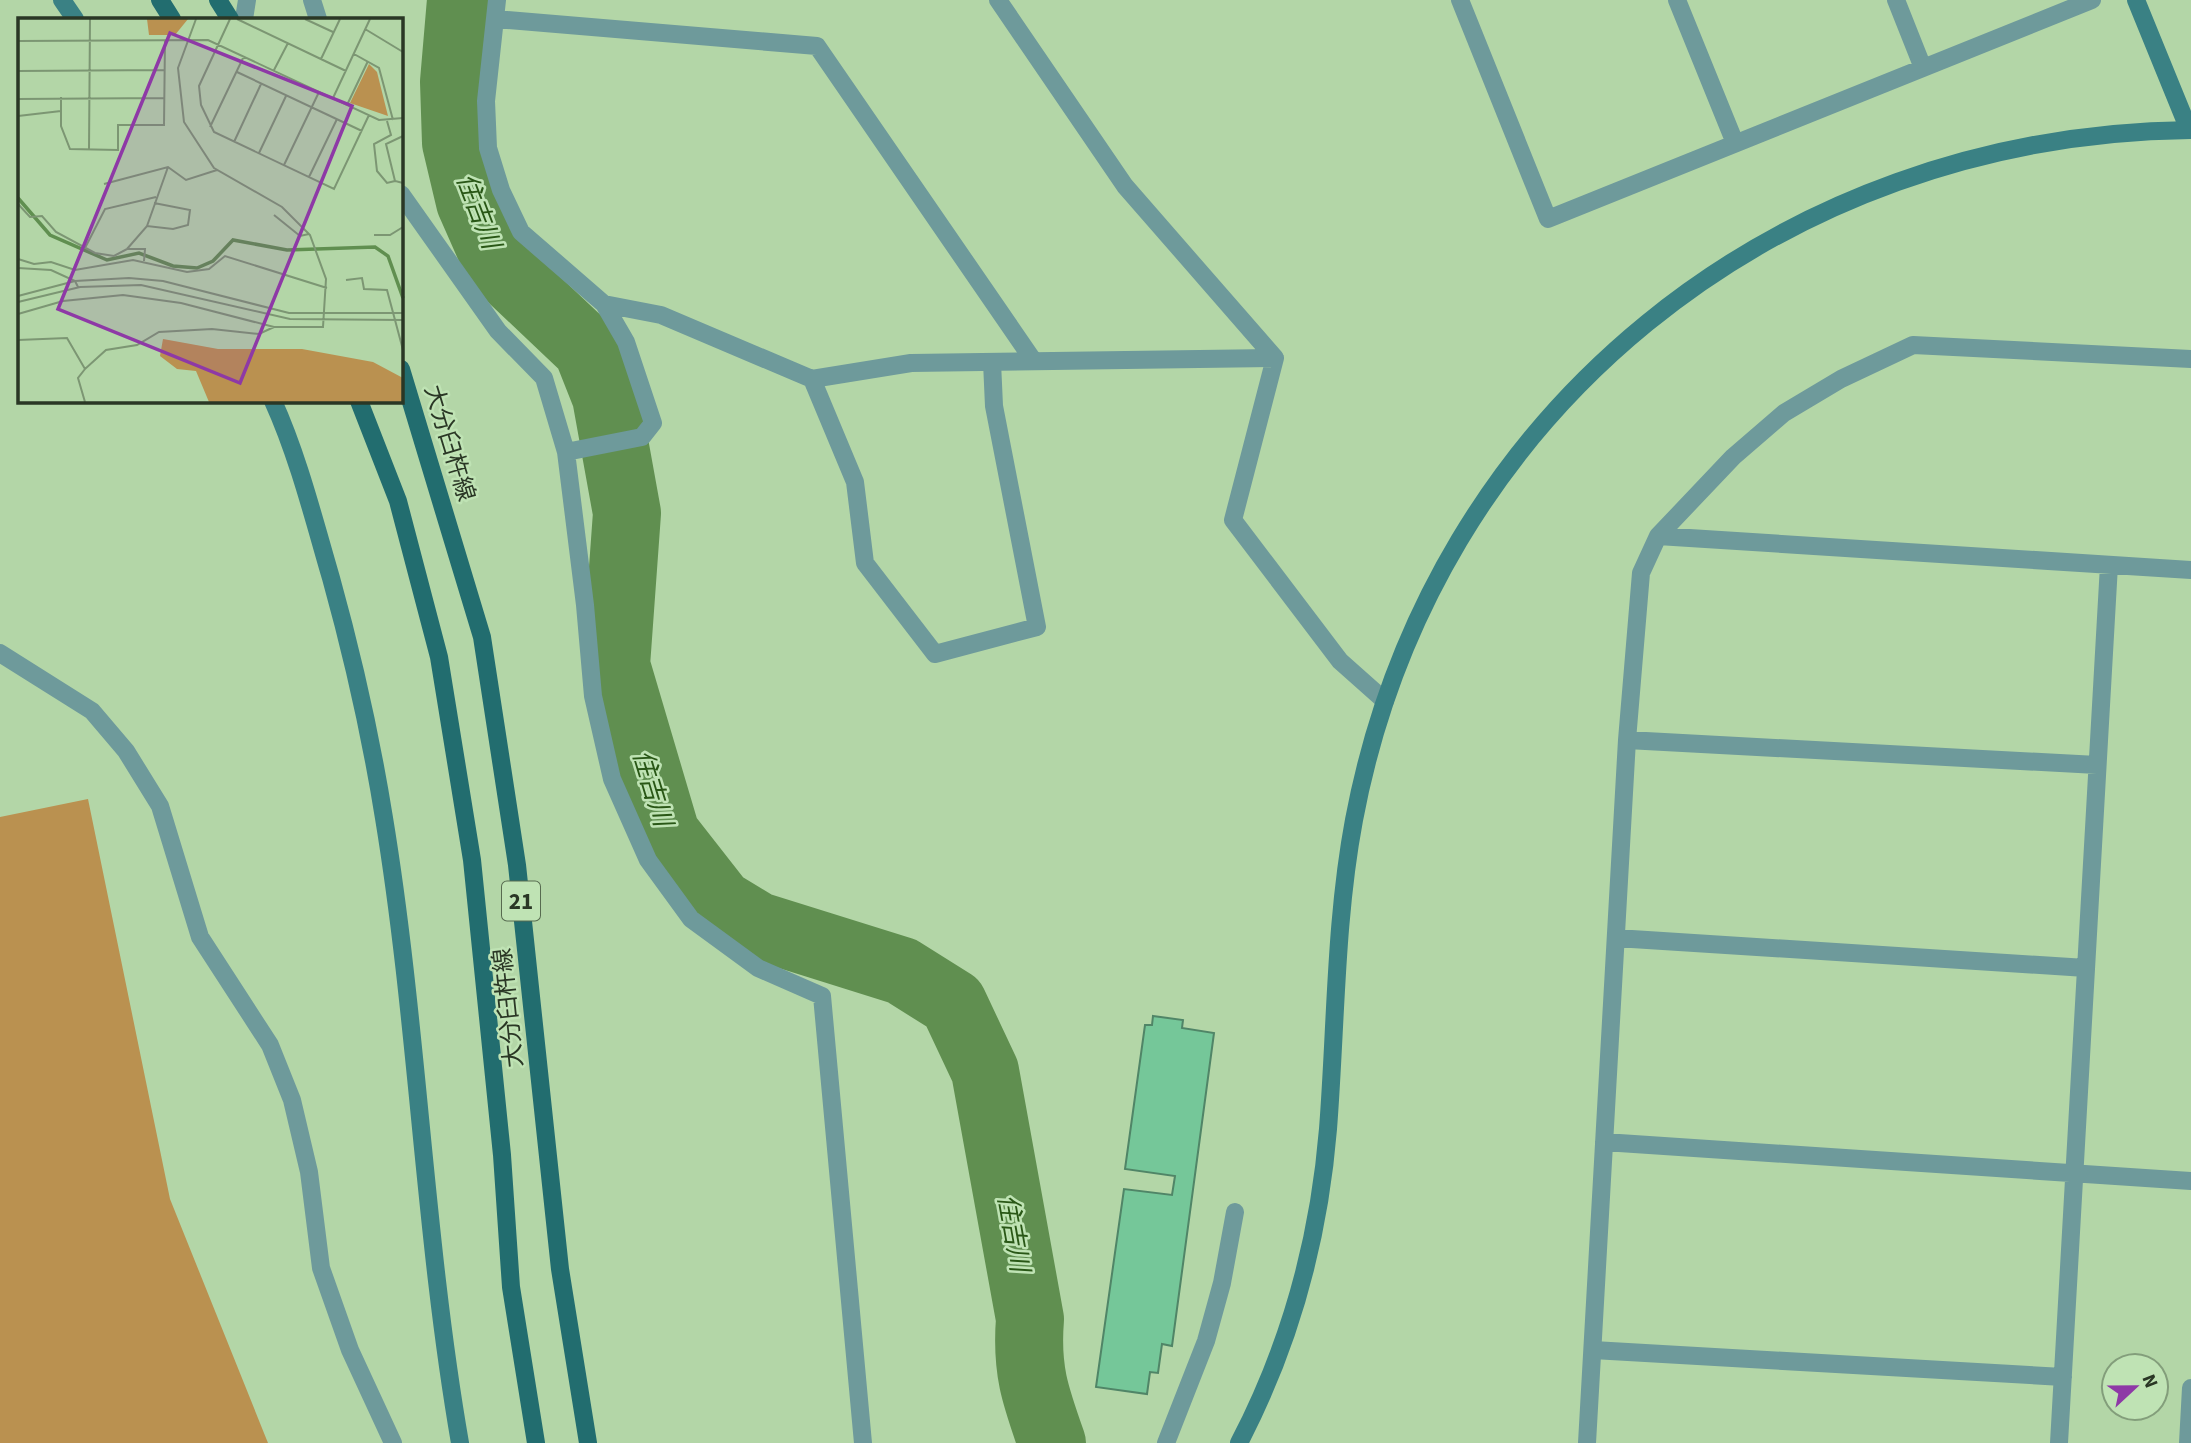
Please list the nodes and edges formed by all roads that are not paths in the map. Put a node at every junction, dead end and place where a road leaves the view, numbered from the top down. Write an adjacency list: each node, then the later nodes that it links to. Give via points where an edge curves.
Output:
1 (62, 0): 13 (street)
2 (160, 0): 14 (main road)
3 (218, 0): 15 (main road)
4 (247, 0): 16 (street)
5 (312, 0): 17 (street)
6 (497, 0): 18 (street)
7 (998, 0): 24 (street, via 1125,186)
8 (1460, 0): 21 (street, via 1548,219)
9 (1677, 0): 21 (street)
10 (1896, 0): 19 (street)
11 (2092, 0): 19 (street)
12 (2136, 0): 20 (street)
13 (74, 18)
14 (171, 18)
15 (229, 18)
16 (244, 18)
17 (318, 18)
18 (495, 19): 23 (street, via 486,113 488,148 501,190 521,232); 26 (street, via 817,46)
19 (1923, 68): 21 (street)
20 (2190, 131): 37 (street, via 2078,136 1924,171 1777,233 1690,288 1581,384 1515,462 1434,587)
21 (1735, 144)
22 (402, 196): 32 (street, via 498,331 544,378)
23 (604, 304): 29 (street, via 661,315); 32 (street, via 626,342 653,423 642,438)
24 (1275, 359): 26 (street); 37 (street, via 1233,520 1340,661)
25 (2191, 359): 33 (street, via 1913,345 1784,413 1733,457)
26 (1033, 360): 27 (street)
27 (992, 362): 29 (street, via 911,363); 29 (street, via 994,406 1037,627 935,654 865,563 855,482)
28 (402, 372): 53 (main road, 大分臼杵線 / 21, via 482,636 517,865 560,1269)
29 (811, 379)
30 (273, 402): 51 (street, via 318,533 355,666 384,817 445,1358)
31 (359, 402): 52 (main road, 大分臼杵線 / 21, via 398,501 439,657 472,860 511,1287)
32 (566, 452): 54 (street, via 593,696 612,779 648,860 691,919 758,968 822,996)
33 (1658, 536): 34 (street); 38 (street, via 1641,573)
34 (2109, 565): 35 (street); 39 (street)
35 (2191, 570)
36 (0, 653): 50 (street, via 93,711 126,751 160,806 200,937 270,1045 292,1100 309,1171 321,1268)
37 (1384, 701): 56 (street, via 1362,785 1346,877 1327,1134 1311,1243 1283,1348)
38 (1627, 740): 39 (street); 40 (street)
39 (2097, 765): 41 (street)
40 (1616, 937): 41 (street); 42 (street)
41 (2086, 968): 43 (street)
42 (1604, 1142): 43 (street); 46 (street)
43 (2074, 1174): 44 (street); 47 (street)
44 (2191, 1181)
45 (1235, 1212): 55 (street, via 1206,1341)
46 (1593, 1350): 47 (street); 57 (street)
47 (2063, 1377): 58 (street)
48 (2191, 1388): 49 (street)
49 (2190, 1408): 59 (street)
50 (393, 1443)
51 (460, 1443)
52 (536, 1443)
53 (588, 1443)
54 (863, 1443)
55 (1166, 1443)
56 (1239, 1443)
57 (1587, 1443)
58 (2059, 1443)
59 (2188, 1443)

